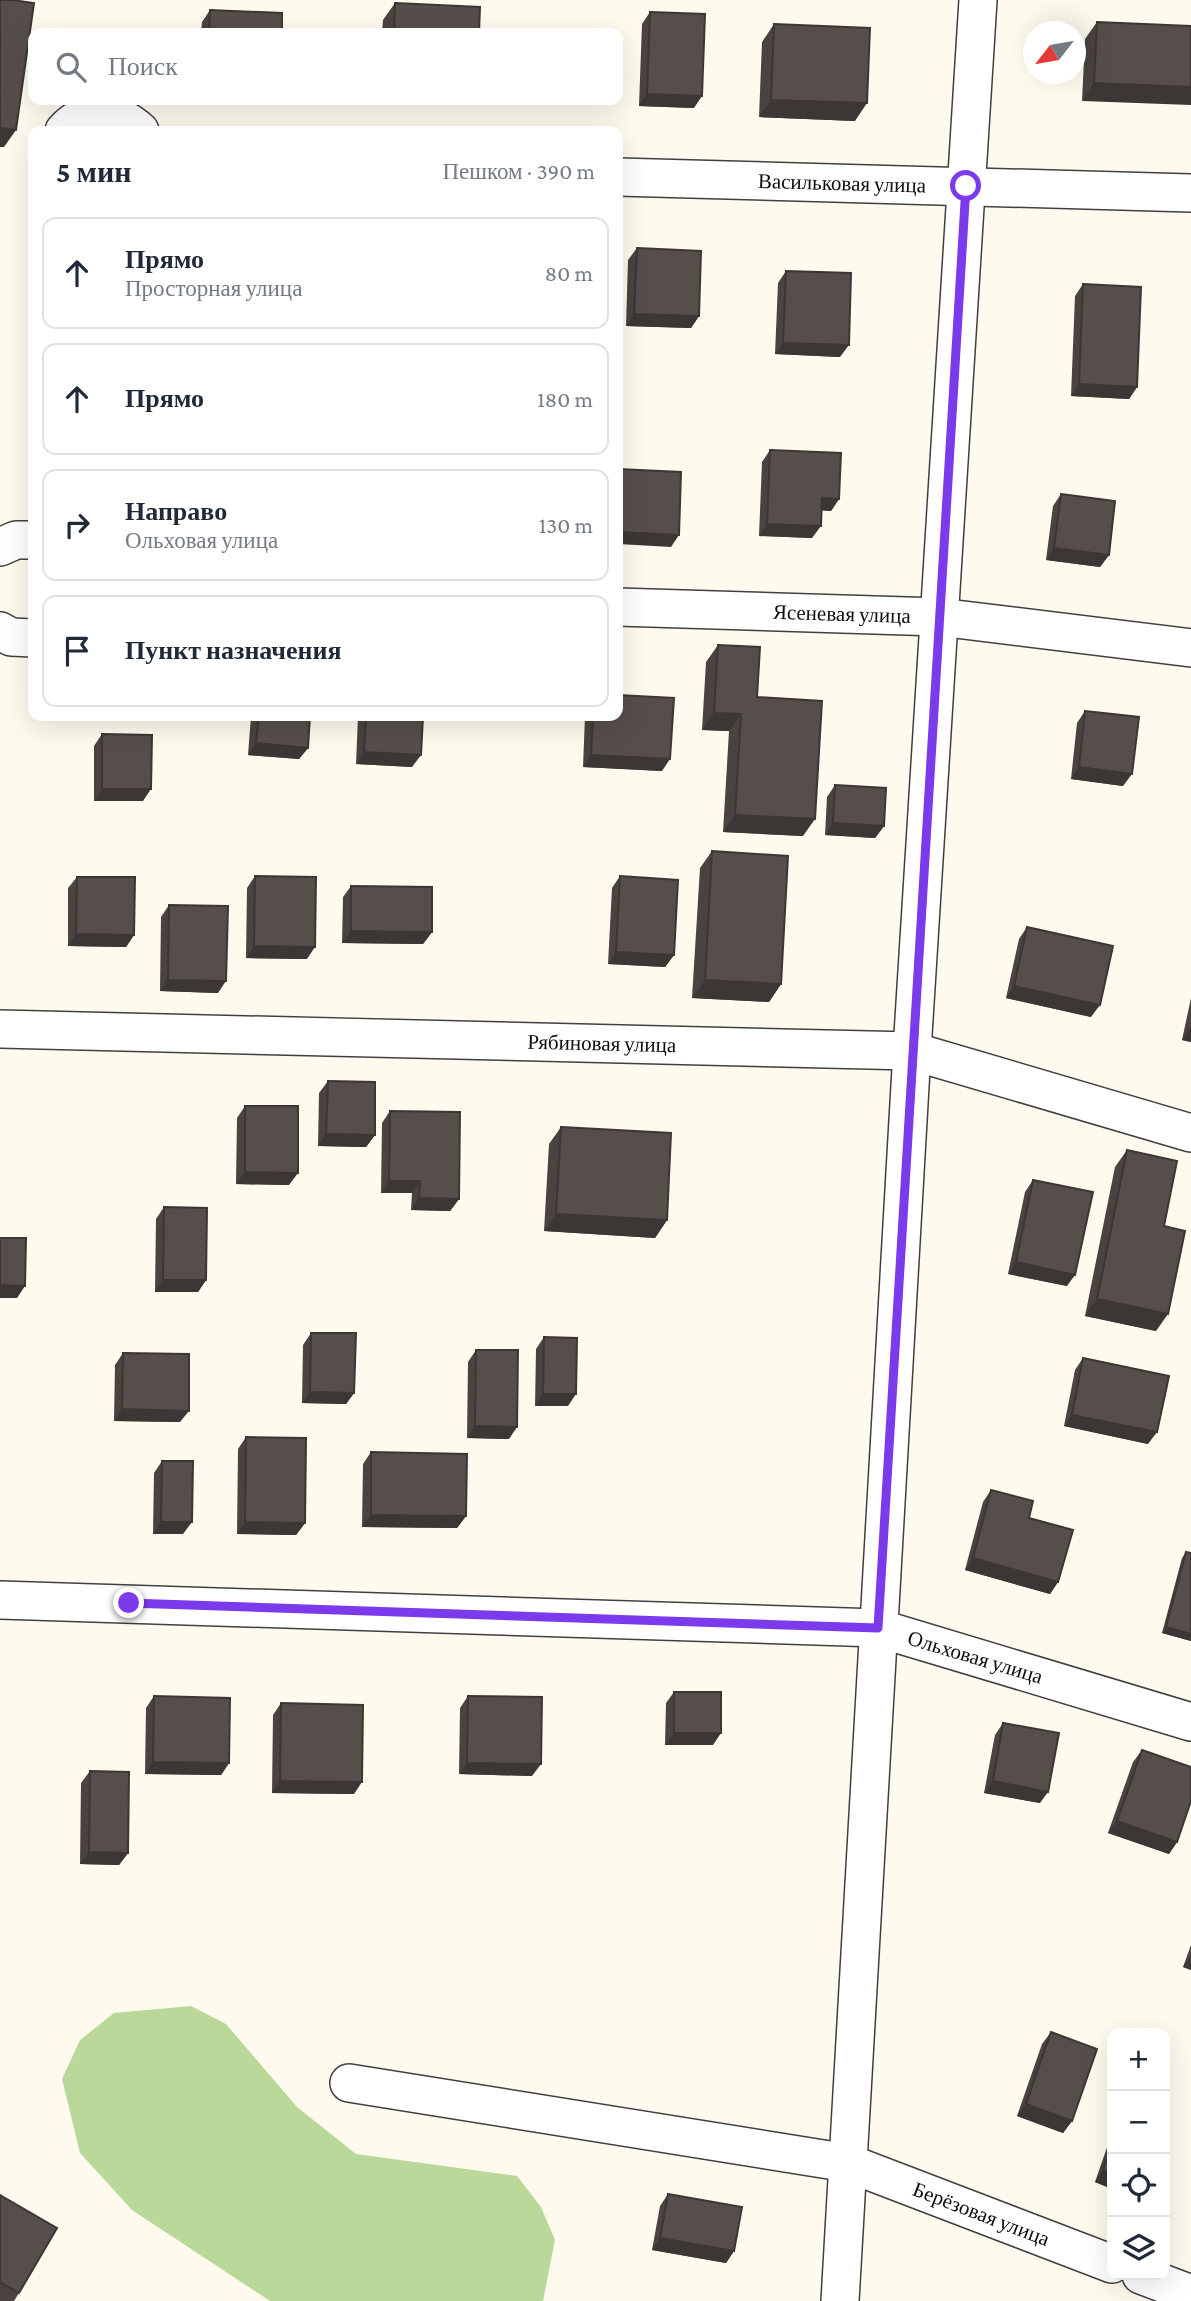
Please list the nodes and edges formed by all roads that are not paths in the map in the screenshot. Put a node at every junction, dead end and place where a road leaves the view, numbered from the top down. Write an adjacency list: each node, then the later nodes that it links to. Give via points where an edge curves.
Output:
1 (978, 0): 5 (street)
2 (70, 126): 3 (street, via 91,114 104,113)
3 (132, 126)
4 (623, 177): 5 (street, Васильковая улица)
5 (966, 186): 6 (street, Васильковая улица); 10 (street)
6 (1191, 193)
7 (28, 540): 8 (street)
8 (0, 547)
9 (623, 607): 10 (street, Ясеневая улица)
10 (939, 617): 13 (street, Ясеневая улица); 15 (street)
11 (0, 631): 12 (street)
12 (28, 638)
13 (1191, 648)
14 (0, 1029): 15 (street, Рябиновая улица)
15 (912, 1051): 16 (street, Рябиновая улица); 18 (street)
16 (1191, 1133)
17 (0, 1600): 18 (street, Ольховая улица)
18 (878, 1628): 19 (street, Ольховая улица); 21 (street)
19 (1191, 1722)
20 (349, 2082): 21 (street, Берёзовая улица)
21 (848, 2162): 22 (street, Берёзовая улица); 25 (street)
22 (1107, 2262)
23 (1154, 2280): 24 (street)
24 (1191, 2294)
25 (840, 2301)

